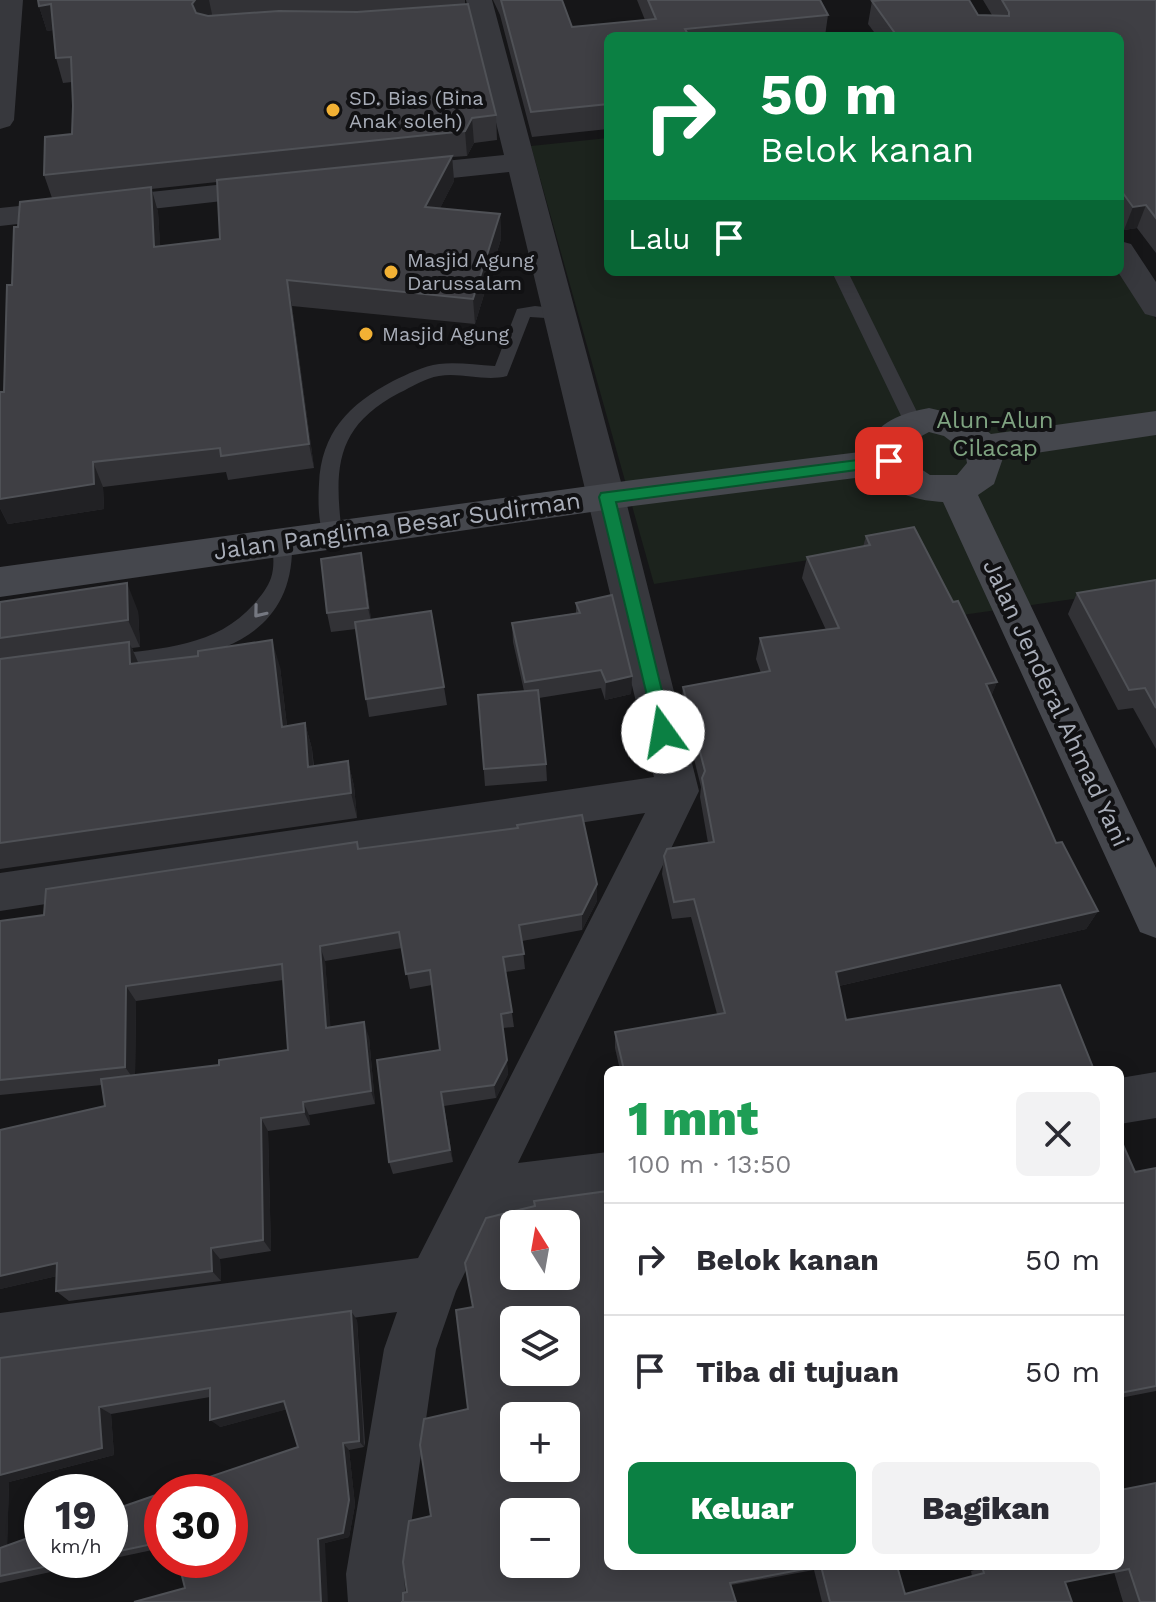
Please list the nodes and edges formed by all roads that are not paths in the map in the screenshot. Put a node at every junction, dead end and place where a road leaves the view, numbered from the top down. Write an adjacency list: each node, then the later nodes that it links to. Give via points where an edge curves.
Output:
1 (10, 0): 4 (street)
2 (482, 8): 3 (street); 5 (street)
3 (453, 19)
4 (0, 120)
5 (521, 162): 6 (street); 12 (street)
6 (363, 179)
7 (300, 185): 8 (street)
8 (0, 217)
9 (1124, 257): 11 (street)
10 (842, 276): 13 (lane)
11 (1156, 307)
12 (561, 314): 18 (street); 19 (lane, via 523,313 501,372 432,372 375,398 351,416 336,436 328,462)
13 (913, 422): 15 (main road, via 962,427); 16 (main road, via 890,438)
14 (1156, 423): 15 (main road)
15 (984, 448): 17 (main road, via 983,473)
16 (889, 461): 17 (main road, via 922,486); 18 (main road, Jalan Panglima Besar Sudirman)
17 (956, 489): 25 (main road, Jalan Jenderal Ahmad Yani)
18 (607, 497): 19 (main road, Jalan Panglima Besar Sudirman); 23 (street)
19 (332, 534): 20 (main road, Jalan Panglima Besar Sudirman)
20 (282, 541): 21 (main road, Jalan Panglima Besar Sudirman); 22 (lane, one-way to 22, via 283,572 276,590 255,619 226,642)
21 (0, 582)
22 (88, 666)
23 (678, 791): 24 (street); 29 (street)
24 (0, 892)
25 (1156, 917)
26 (1156, 1095): 27 (street)
27 (1124, 1100)
28 (604, 1177): 29 (street)
29 (479, 1193): 30 (street)
30 (433, 1282): 31 (street); 32 (street, via 410,1349 375,1574)
31 (0, 1339)
32 (377, 1602)

